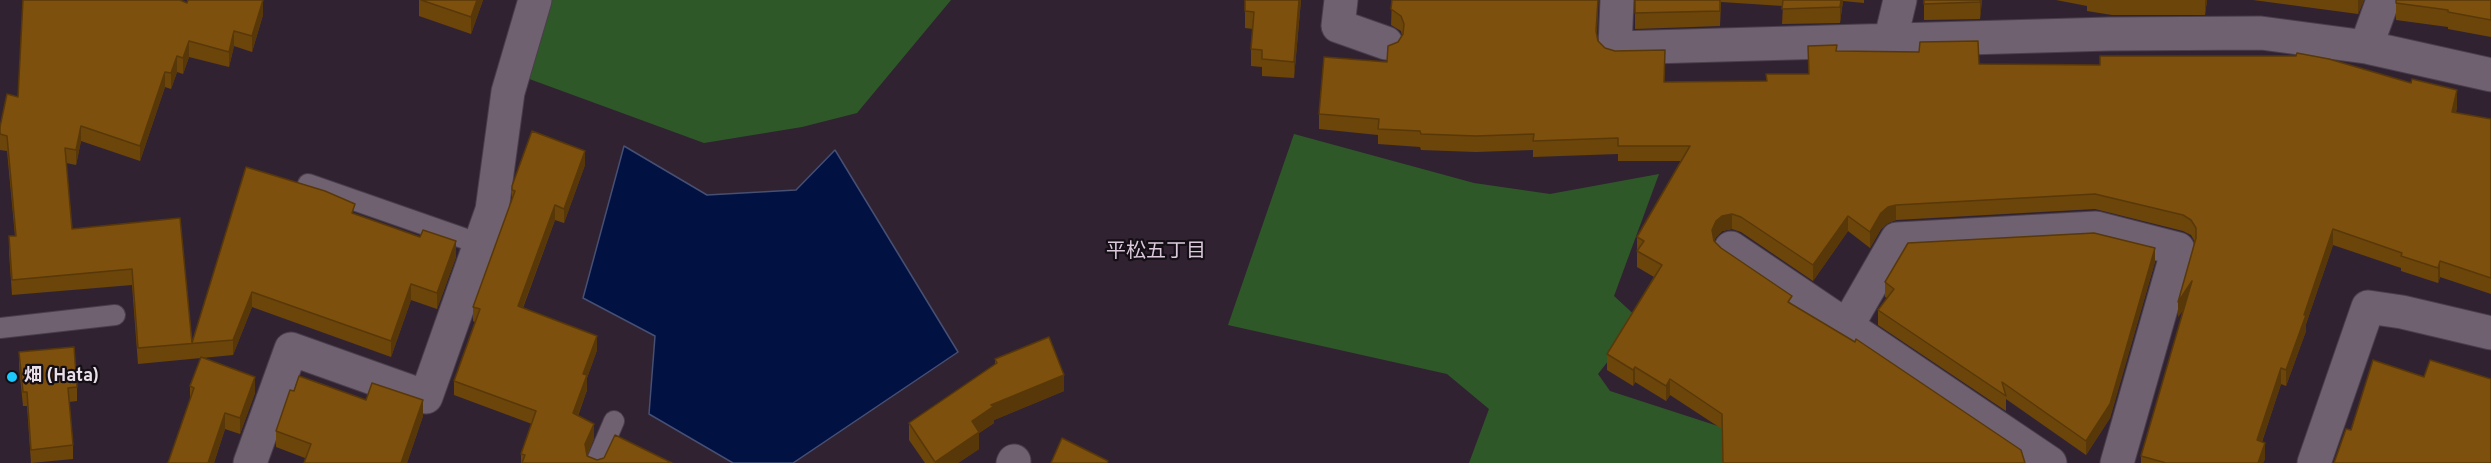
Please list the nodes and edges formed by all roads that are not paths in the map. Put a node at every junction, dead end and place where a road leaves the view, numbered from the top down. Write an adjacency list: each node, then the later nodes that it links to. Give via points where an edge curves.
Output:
1 (535, 0): 11 (street, via 508,92 492,210)
2 (1341, 0): 7 (street, via 1338,26)
3 (1617, 0): 6 (street, via 1615,48)
4 (1900, 0): 6 (street)
5 (2383, 0): 8 (street)
6 (1890, 42): 8 (street, via 2261,33)
7 (1386, 43)
8 (2366, 47): 9 (street)
9 (2491, 75)
10 (308, 184): 11 (lane)
11 (480, 244): 18 (street, via 426,397 291,349)
12 (1731, 248): 14 (street)
13 (115, 315): 15 (lane)
14 (1846, 326): 20 (street); 21 (street, via 1897,239 2096,228 2178,249)
15 (0, 328)
16 (2491, 333): 22 (street, via 2368,307)
17 (614, 421): 19 (lane)
18 (250, 463)
19 (596, 463)
20 (2050, 463)
21 (2117, 463)
22 (2314, 463)

